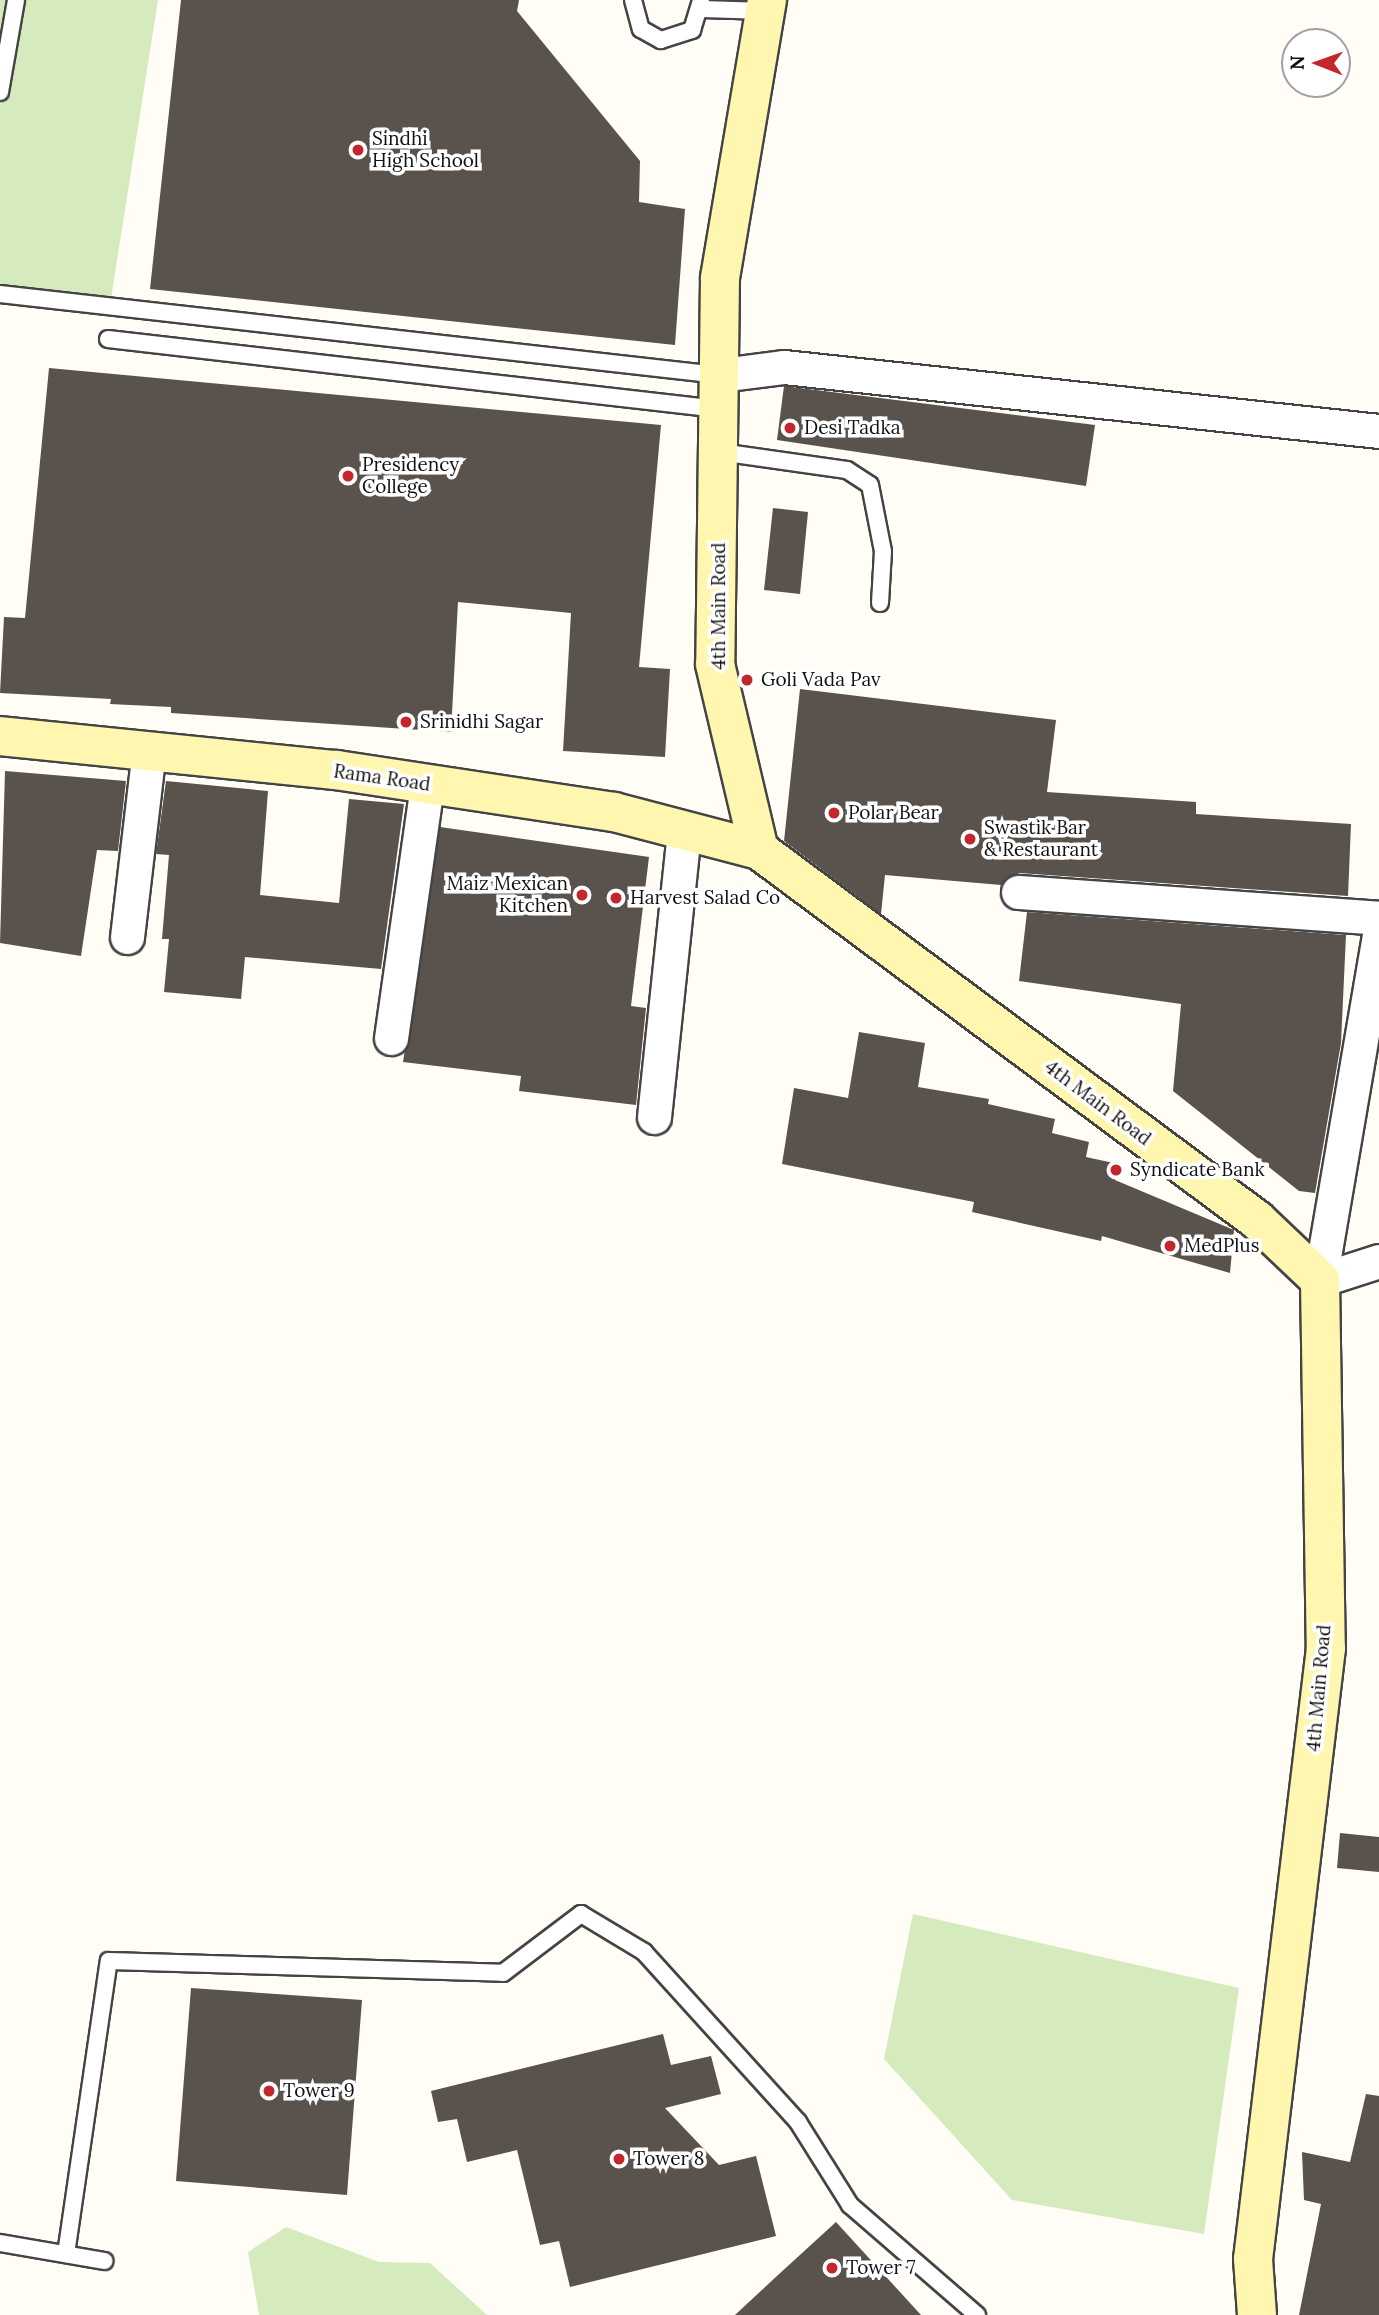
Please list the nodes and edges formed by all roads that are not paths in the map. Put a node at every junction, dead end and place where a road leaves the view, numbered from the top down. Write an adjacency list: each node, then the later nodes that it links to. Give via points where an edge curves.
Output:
1 (16, 0): 5 (lane)
2 (633, 0): 3 (lane, via 641,29 661,40 692,30)
3 (701, 5): 4 (lane)
4 (766, 5): 8 (street, 4th Main Road, via 720,278)
5 (0, 92)
6 (0, 294): 8 (lane)
7 (108, 339): 8 (lane)
8 (721, 392): 9 (street, via 784,367); 10 (street, 4th Main Road)
9 (1379, 430)
10 (720, 452): 11 (lane, via 847,470 870,485 883,551); 16 (street, 4th Main Road, via 715,664)
11 (880, 603)
12 (0, 736): 13 (street, Rama Road)
13 (149, 750): 14 (street, Rama Road); 20 (street)
14 (427, 784): 15 (street, Rama Road, via 614,812); 22 (street)
15 (684, 831): 16 (street, Rama Road); 23 (street)
16 (759, 850): 25 (street, 4th Main Road, via 1257,1220)
17 (1018, 892): 18 (street)
18 (1379, 919)
19 (1379, 935): 21 (street)
20 (127, 937)
21 (1375, 983): 25 (street)
22 (391, 1038)
23 (654, 1117)
24 (1379, 1261): 25 (street)
25 (1320, 1280): 30 (street, 4th Main Road, via 1326,1648 1253,2259)
26 (0, 2243): 27 (lane)
27 (66, 2254): 28 (lane); 29 (lane, via 109,1961 503,1973 581,1914 644,1952 798,2122 850,2205)
28 (104, 2261)
29 (977, 2315)
30 (1257, 2315)

